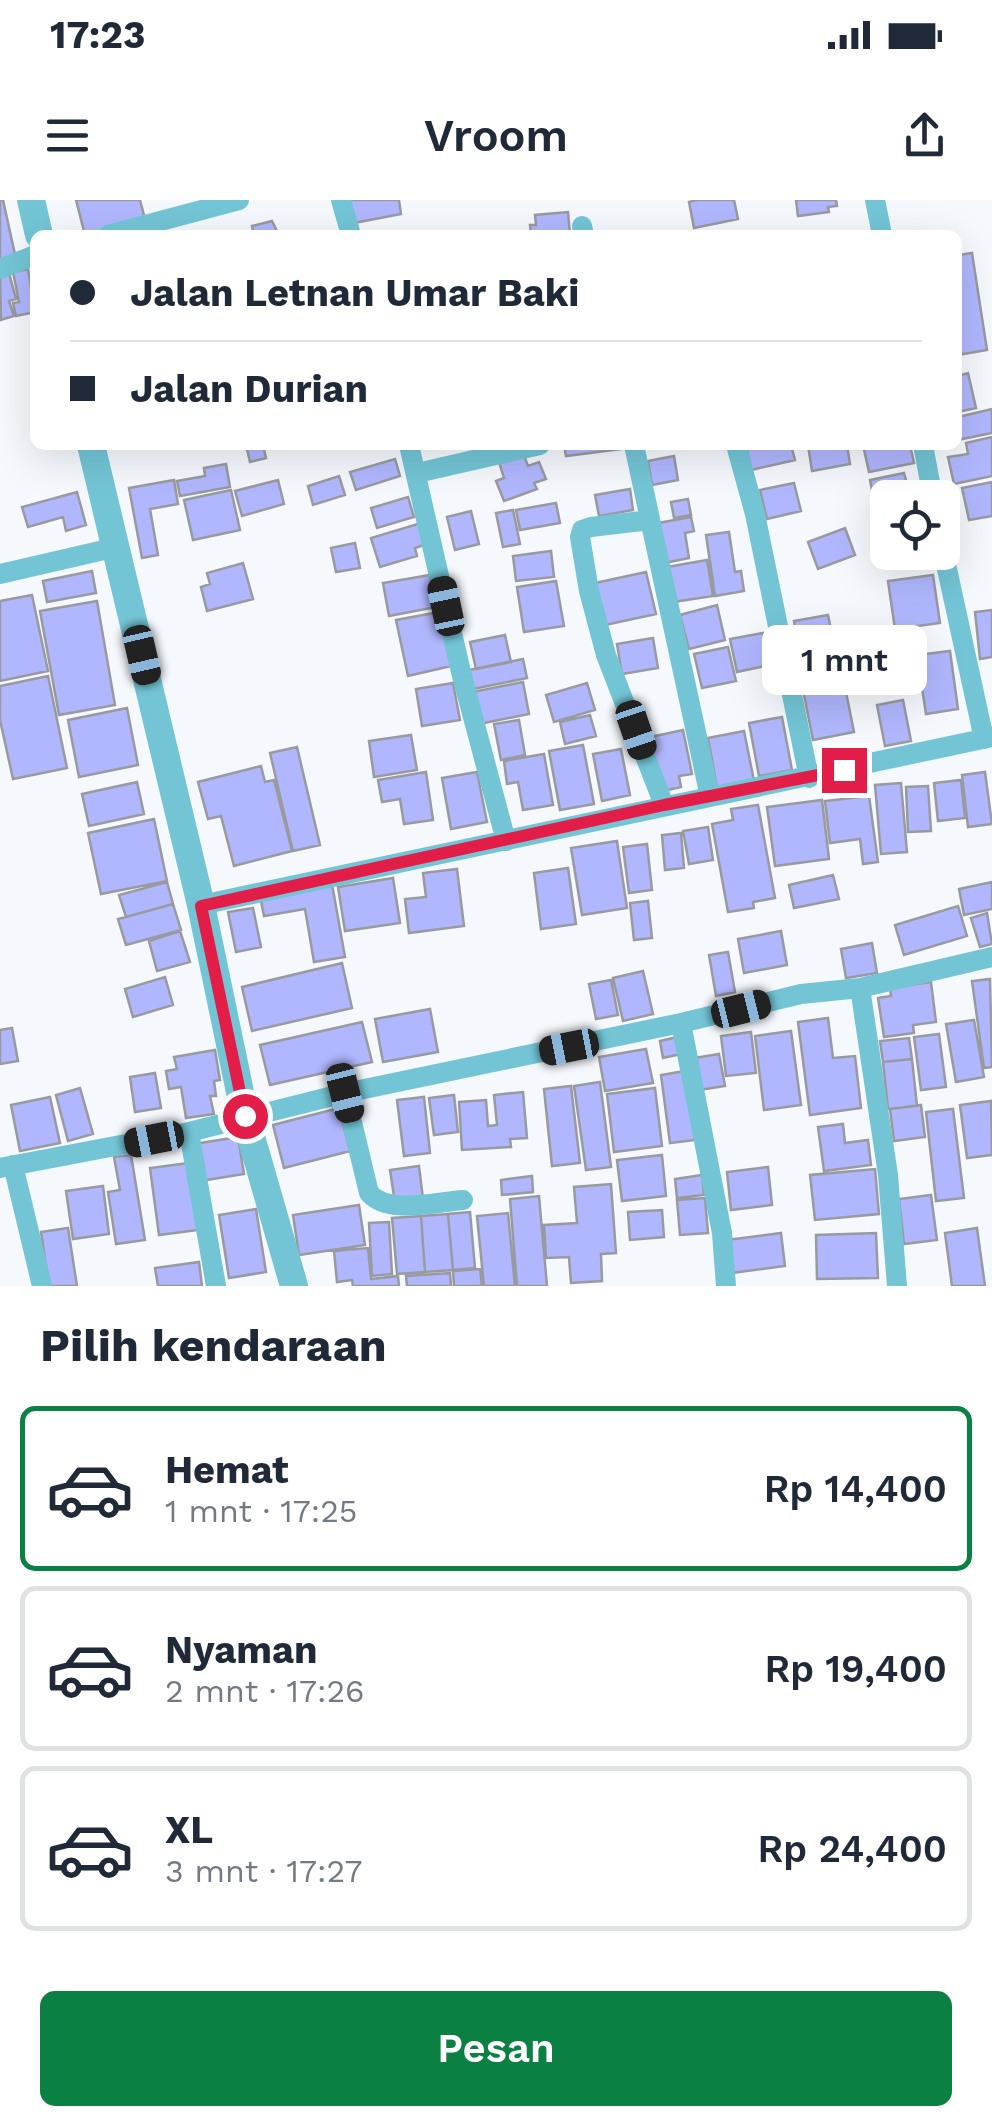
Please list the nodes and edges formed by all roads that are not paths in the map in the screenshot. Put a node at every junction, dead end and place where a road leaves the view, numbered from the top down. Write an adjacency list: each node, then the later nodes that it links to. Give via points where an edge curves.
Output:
1 (31, 200): 5 (street)
2 (239, 200): 6 (street)
3 (341, 200): 7 (street)
4 (876, 200): 8 (street)
5 (37, 230)
6 (127, 230)
7 (350, 230)
8 (881, 230)
9 (30, 257): 10 (street)
10 (0, 269)
11 (92, 450): 20 (street)
12 (410, 450): 17 (street)
13 (518, 450): 17 (street)
14 (635, 450): 19 (street)
15 (737, 450): 24 (street)
16 (924, 450): 18 (street)
17 (417, 473): 27 (street)
18 (930, 480)
19 (650, 520): 25 (street); 26 (street, via 591,527 580,536 606,655)
20 (116, 547): 22 (street); 28 (street)
21 (948, 570): 23 (street)
22 (0, 574)
23 (988, 738): 24 (street)
24 (809, 778): 25 (street)
25 (710, 797): 26 (street)
26 (664, 805): 27 (street)
27 (506, 841): 28 (street)
28 (201, 906): 33 (street)
29 (992, 957): 30 (street)
30 (860, 988): 31 (street, via 801,994); 41 (street)
31 (681, 1024): 32 (street); 40 (street, via 722,1233)
32 (345, 1093): 33 (street); 36 (street, via 376,1200)
33 (245, 1116): 34 (street); 39 (street)
34 (188, 1132): 35 (street); 38 (street)
35 (7, 1167): 37 (street)
36 (463, 1200)
37 (42, 1286)
38 (216, 1286)
39 (294, 1286)
40 (726, 1286)
41 (897, 1286)

